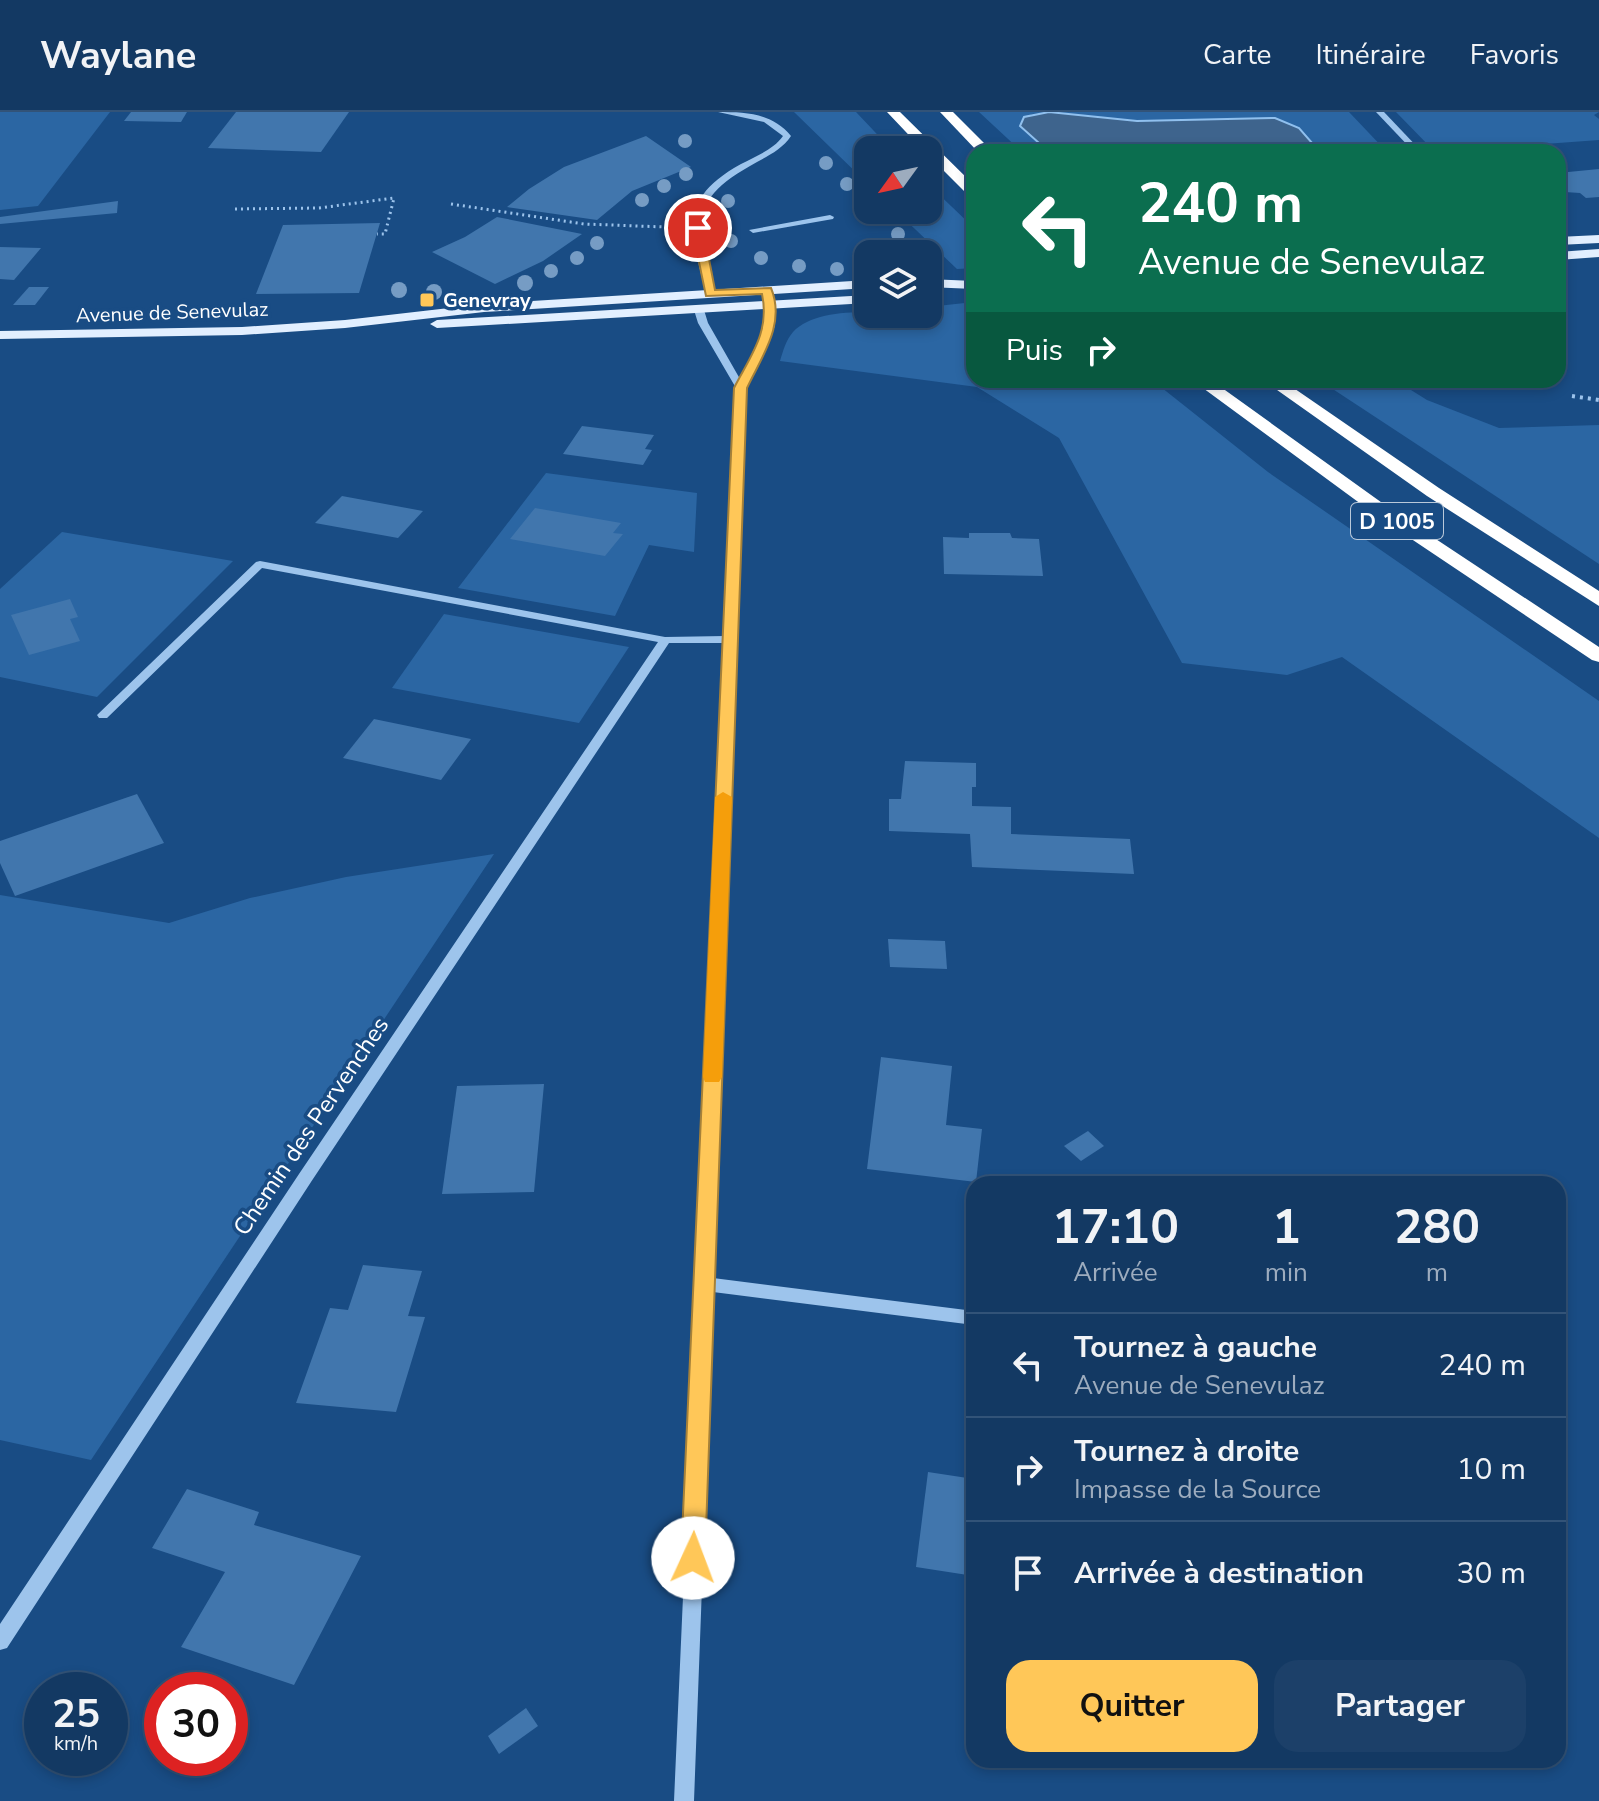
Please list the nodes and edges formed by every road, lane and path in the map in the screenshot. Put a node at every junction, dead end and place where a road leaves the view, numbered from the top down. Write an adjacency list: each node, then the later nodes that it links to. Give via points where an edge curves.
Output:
1 (722, 112): 24 (street, via 767,120 787,136 722,177 699,203 697,221)
2 (893, 112): 7 (highway)
3 (946, 112): 5 (highway)
4 (1380, 112): 6 (street)
5 (978, 144)
6 (1410, 144)
7 (966, 185)
8 (451, 204): 11 (path, via 584,224)
9 (235, 209): 13 (path, via 319,208 394,198 385,234)
10 (830, 217): 12 (street)
11 (669, 227)
12 (753, 230)
13 (377, 234)
14 (1599, 239): 15 (main road)
15 (1566, 241)
16 (1599, 253): 17 (main road)
17 (1566, 255)
18 (942, 284): 20 (main road)
19 (854, 285): 22 (main road, Avenue de Senevulaz)
20 (966, 286)
21 (966, 287): 23 (main road)
22 (767, 290): 24 (main road, Avenue de Senevulaz); 26 (main road)
23 (942, 291)
24 (710, 294): 27 (main road); 28 (main road, Avenue de Senevulaz, via 462,309)
25 (854, 300): 26 (main road, Avenue de Senevulaz)
26 (771, 305): 27 (main road, Avenue de Senevulaz); 30 (street, via 770,326)
27 (699, 310): 28 (main road, Avenue de Senevulaz, via 486,323); 30 (street)
28 (345, 324): 29 (main road, Avenue de Senevulaz)
29 (0, 335)
30 (741, 388): 36 (street)
31 (1211, 388): 38 (highway, D 1005, via 1386,514)
32 (1283, 388): 35 (highway, D 1005)
33 (1572, 396): 34 (path)
34 (1599, 400)
35 (1599, 600)
36 (729, 639): 37 (street); 40 (street)
37 (665, 640): 39 (street, via 260,564); 42 (street, Chemin des Pervenches)
38 (1599, 656)
39 (103, 715)
40 (704, 1284): 41 (street); 43 (street)
41 (966, 1317)
42 (0, 1641)
43 (684, 1801)

